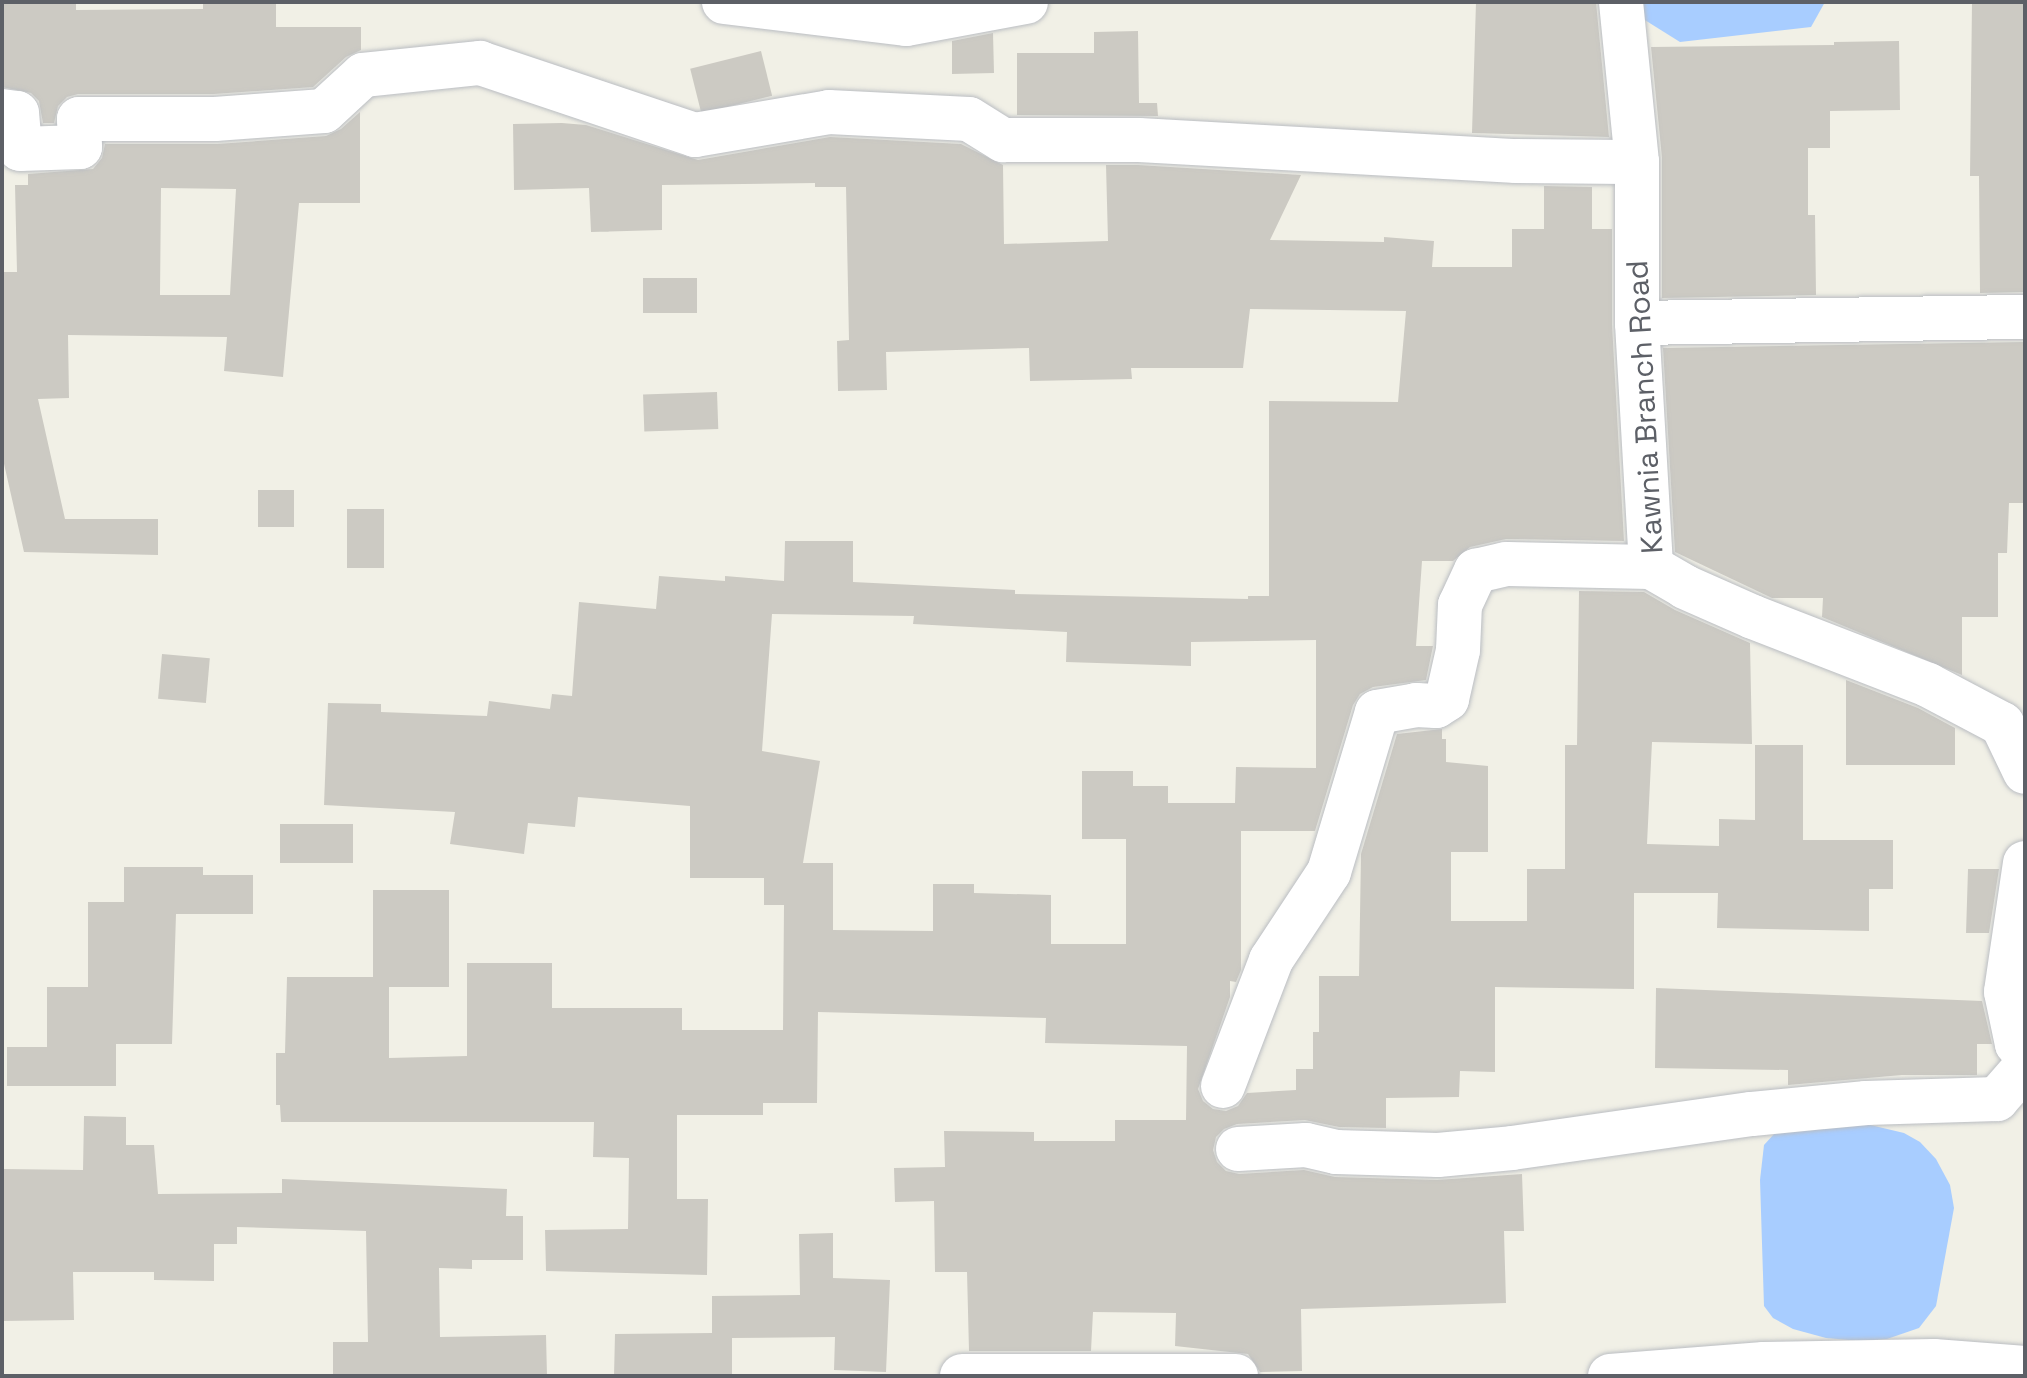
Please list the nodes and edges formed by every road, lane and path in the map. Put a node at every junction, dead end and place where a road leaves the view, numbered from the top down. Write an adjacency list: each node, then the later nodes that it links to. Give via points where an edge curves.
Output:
1 (724, 2): 2 (street, via 906,24)
2 (1026, 2)
3 (1621, 2): 5 (street, Kawnia Branch Road)
4 (2, 111): 5 (street, via 17,113 20,149 80,147 79,119 215,119 324,111 363,75 480,63 695,135 829,112 969,119 1003,140 1139,140 1516,161)
5 (1637, 162): 7 (street, Kawnia Branch Road)
6 (2025, 317): 7 (street)
7 (1637, 323): 8 (street, Kawnia Branch Road)
8 (1651, 567): 9 (street, Kawnia Branch Road, via 1753,617 1928,685 2002,724); 13 (street, via 1506,564 1476,571 1460,605 1458,650 1447,699 1436,706 1377,712 1329,872 1271,960)
9 (2025, 772)
10 (2025, 863): 11 (street, via 2006,992 2017,1044)
11 (2025, 1052)
12 (2025, 1067): 14 (street, via 1997,1099 1866,1103 1752,1114 1438,1155 1336,1152 1306,1145)
13 (1223, 1086)
14 (1238, 1149)
15 (2025, 1368): 18 (street, via 1934,1361 1764,1364)
16 (962, 1376): 17 (street)
17 (1236, 1376)
18 (1610, 1376)

